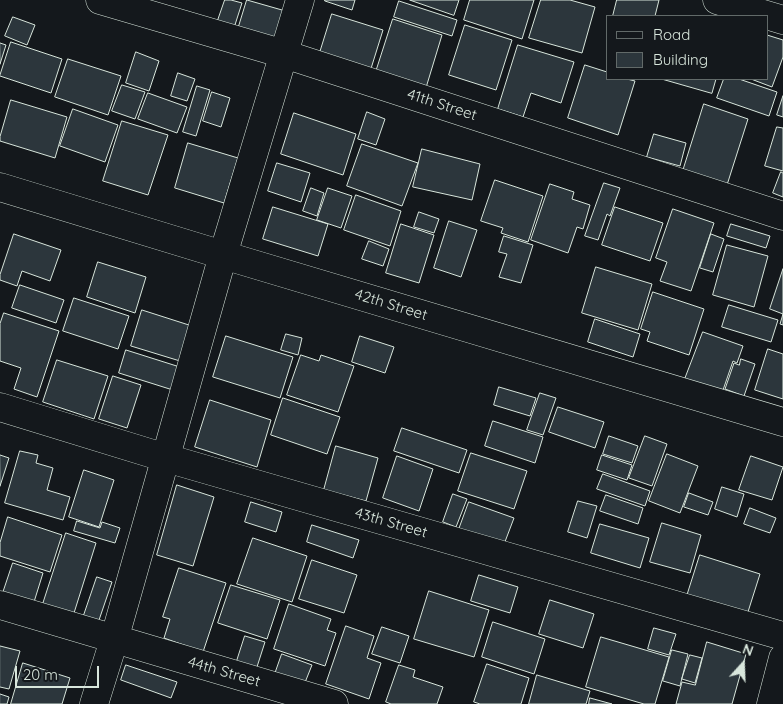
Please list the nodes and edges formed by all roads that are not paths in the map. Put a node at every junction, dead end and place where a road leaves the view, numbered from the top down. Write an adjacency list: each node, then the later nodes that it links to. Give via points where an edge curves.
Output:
1 (100, 0): 7 (street, 41th Street)
2 (300, 0): 7 (street)
3 (718, 0): 4 (street)
4 (767, 15)
5 (768, 15): 6 (street)
6 (783, 20)
7 (284, 54): 9 (street, 41th Street); 10 (street)
8 (0, 187): 10 (street, 42th Street)
9 (783, 216)
10 (223, 255): 12 (street, 42th Street); 13 (street)
11 (0, 407): 13 (street, 43th Street)
12 (783, 422)
13 (166, 458): 15 (street, 43th Street); 16 (street)
14 (0, 606): 16 (street, 44th Street)
15 (783, 636)
16 (114, 640): 18 (street); 19 (street, 44th Street)
17 (783, 658): 20 (street)
18 (94, 704)
19 (334, 704)
20 (770, 704)

